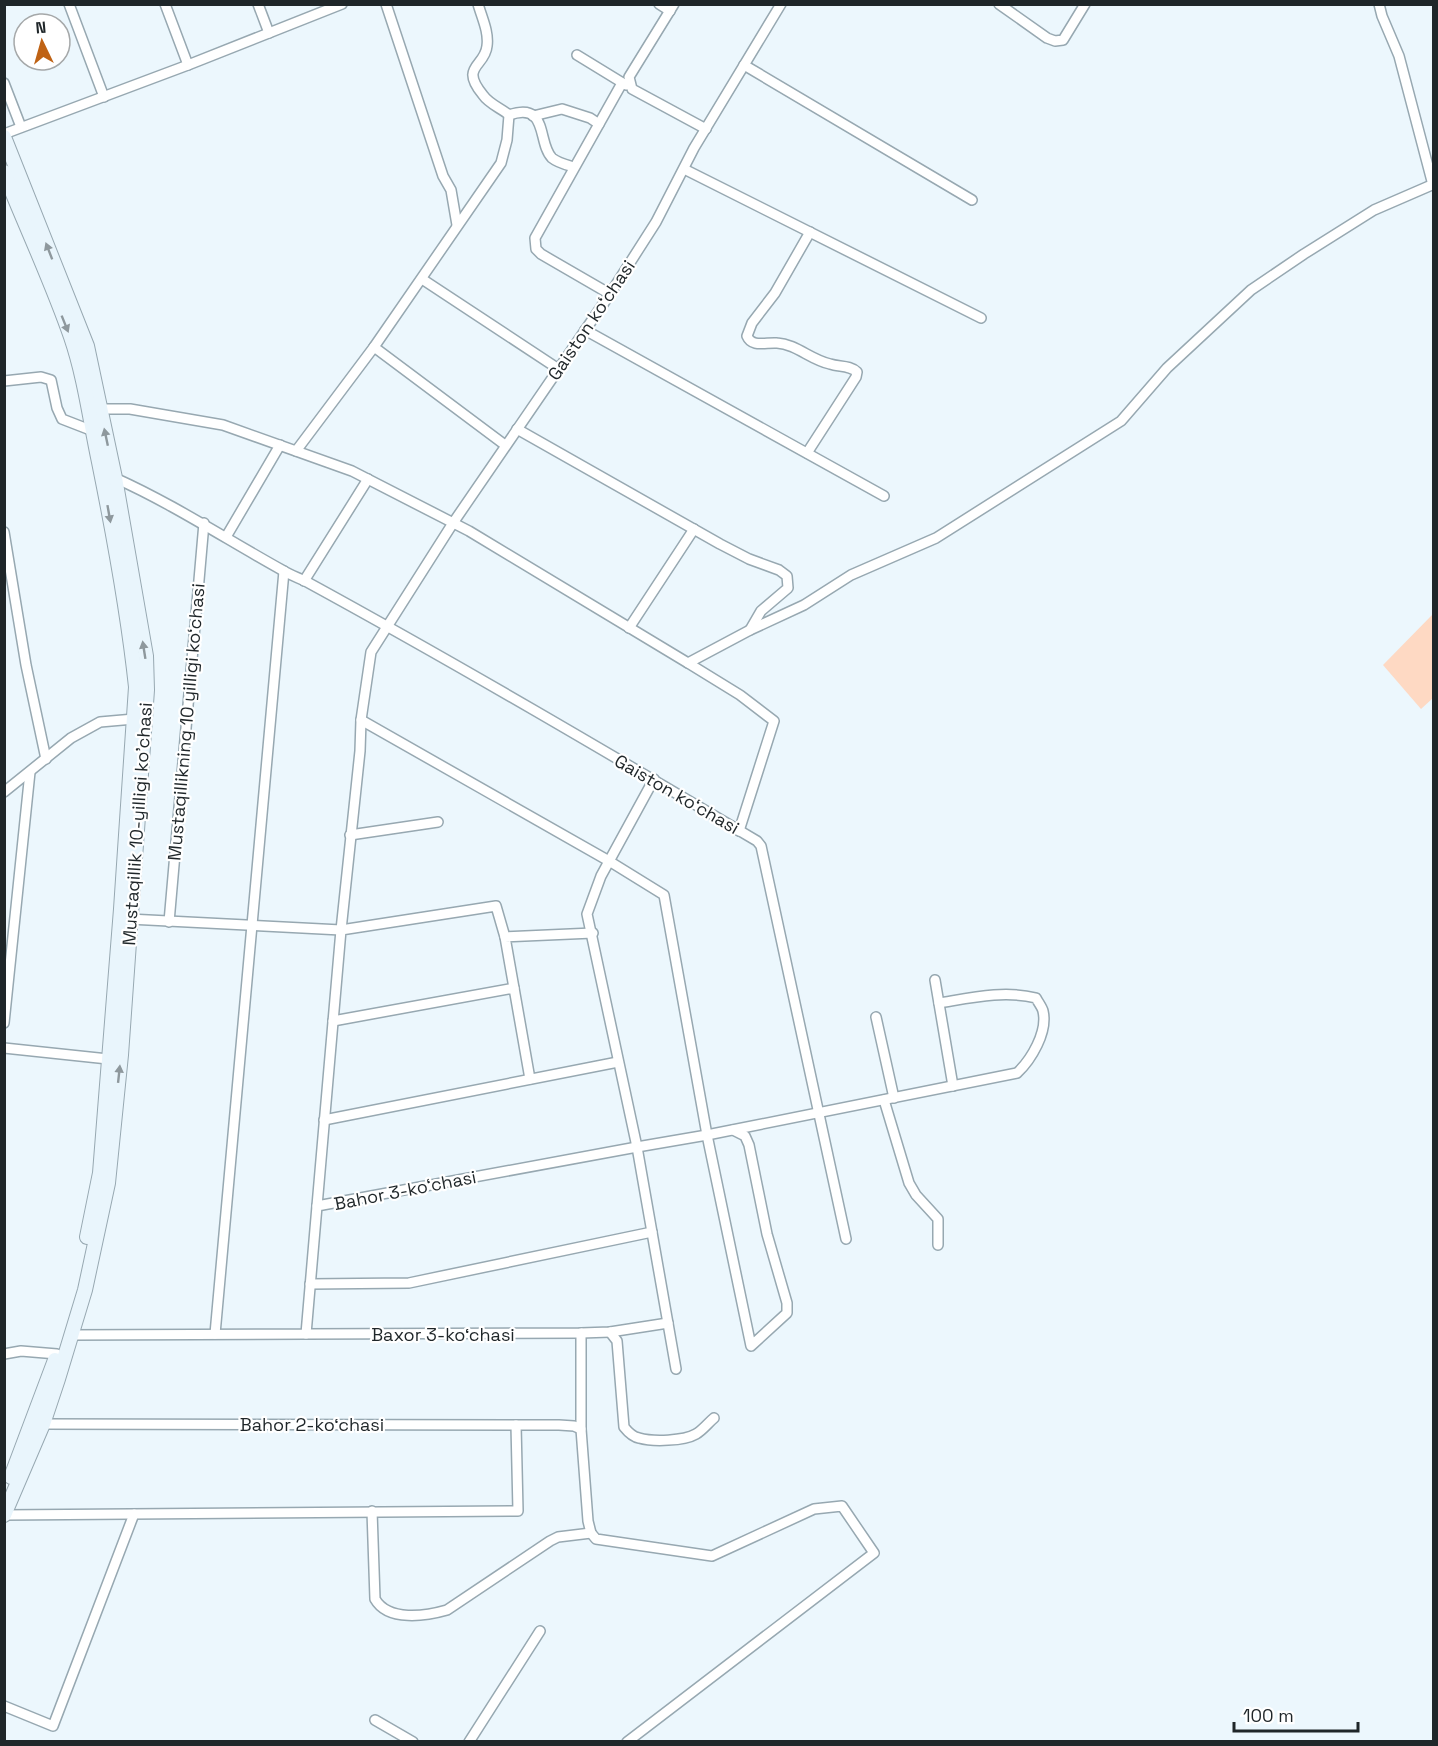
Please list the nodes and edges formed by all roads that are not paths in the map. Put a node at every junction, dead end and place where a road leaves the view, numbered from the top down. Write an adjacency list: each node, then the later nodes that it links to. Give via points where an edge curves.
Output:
1 (69, 4): 20 (street)
2 (165, 4): 15 (street)
3 (258, 4): 13 (street)
4 (342, 4): 13 (street)
5 (386, 4): 32 (street, via 450,190)
6 (478, 4): 21 (street, via 488,41 473,78 484,97)
7 (659, 4): 12 (street)
8 (781, 4): 16 (street, Gaiston koʻchasi)
9 (999, 4): 10 (street, via 1055,41 1063,40)
10 (1084, 4)
11 (1379, 4): 30 (street, via 1399,56)
12 (672, 8): 19 (street, via 629,77)
13 (269, 33): 15 (street)
14 (577, 55): 18 (street)
15 (188, 65): 20 (street)
16 (744, 65): 25 (street, Gaiston koʻchasi); 31 (street)
17 (4, 83): 24 (street)
18 (622, 83): 19 (street); 23 (street)
19 (632, 89): 25 (street)
20 (104, 97): 24 (street)
21 (508, 115): 22 (street); 32 (street, via 501,163)
22 (533, 116): 23 (street, via 562,109); 27 (street, via 540,124 550,155)
23 (599, 124): 27 (street)
24 (21, 128): 26 (street)
25 (706, 129): 28 (street, Gaiston koʻchasi)
26 (4, 135): 41 (main road, Mustaqillik 10-yilligi ko'chasi, one-way to 26, via 87,346)
27 (574, 168): 35 (street, via 535,238 536,249)
28 (684, 169): 33 (street); 35 (street, Gaiston koʻchasi)
29 (4, 172): 41 (main road, Mustaqillik 10-yilligi ko'chasi, one-way to 41)
30 (1433, 185): 60 (street, via 1374,210 1251,290 1167,368 1121,421 936,538 851,575 804,605)
31 (972, 200)
32 (457, 225): 34 (street)
33 (810, 232): 36 (street); 47 (street, via 747,336 754,344 784,344 856,372)
34 (422, 279): 38 (street); 39 (street)
35 (610, 294): 37 (street, Gaiston koʻchasi)
36 (981, 318)
37 (585, 330): 39 (street, Gaiston koʻchasi); 47 (street)
38 (374, 346): 44 (street); 46 (street)
39 (557, 368): 42 (street, Gaiston koʻchasi)
40 (4, 381): 43 (street, via 41,376 51,380 62,419)
41 (95, 409): 43 (main road, Mustaqillik 10-yilligi ko'chasi); 45 (street, via 130,409 223,425); 48 (main road, Mustaqillik 10-yilligi ko'chasi, one-way to 41)
42 (517, 429): 44 (street, Gaiston koʻchasi); 53 (street)
43 (93, 431): 62 (main road, Mustaqillik 10-yilligi ko'chasi, one-way to 62, via 133,656)
44 (506, 445): 52 (street, Gaiston koʻchasi)
45 (280, 446): 46 (street); 55 (street)
46 (296, 451): 49 (street)
47 (807, 453): 50 (street)
48 (115, 478): 51 (street, Gaiston koʻchasi); 72 (main road, Mustaqillik 10-yilligi ko'chasi, one-way to 48, via 147,690 146,656)
49 (368, 479): 52 (street); 57 (street)
50 (884, 496)
51 (204, 523): 55 (street, Gaiston koʻchasi); 73 (street, Mustaqillikning 10 yilligi koʻchasi)
52 (453, 523): 58 (street, Gaiston koʻchasi); 59 (street)
53 (694, 529): 59 (street); 60 (street, via 787,576 788,588 761,611)
54 (4, 532): 64 (street)
55 (226, 537): 56 (street, Gaiston koʻchasi)
56 (284, 572): 57 (street, Gaiston koʻchasi); 74 (street)
57 (304, 580): 58 (street, Gaiston koʻchasi)
58 (386, 626): 63 (street, via 371,652); 66 (street, Gaiston koʻchasi)
59 (630, 628): 61 (street)
60 (750, 630): 61 (street)
61 (688, 663): 69 (street, via 774,721)
62 (134, 719): 64 (street, via 100,722 71,738); 85 (main road, Mustaqillik 10-yilligi ko'chasi)
63 (361, 720): 70 (street); 71 (street)
64 (46, 759): 65 (street)
65 (30, 772): 67 (street); 83 (street)
66 (654, 779): 69 (street, Gaiston koʻchasi); 71 (street)
67 (4, 792)
68 (438, 822): 70 (street)
69 (739, 831): 90 (street, Gaiston koʻchasi, via 761,846)
70 (350, 835): 75 (street)
71 (609, 861): 76 (street, via 587,914); 93 (street, via 664,896)
72 (129, 919): 73 (street); 105 (main road, Mustaqillik 10-yilligi ko'chasi, one-way to 72, via 108,1183)
73 (169, 922): 74 (street)
74 (253, 927): 75 (street); 102 (street)
75 (341, 930): 77 (street, via 496,906); 82 (street)
76 (593, 933): 77 (street); 86 (street)
77 (505, 937): 79 (street)
78 (935, 980): 80 (street)
79 (514, 988): 82 (street); 87 (street)
80 (939, 1003): 88 (street); 88 (street, Bahor 3-koʻchasi, via 979,996 1024,995 1036,999 1043,1010 1044,1023 1038,1041 1017,1074)
81 (876, 1017): 89 (street)
82 (333, 1021): 91 (street)
83 (4, 1023)
84 (4, 1048): 85 (street)
85 (108, 1059): 107 (main road, Mustaqillik 10-yilligi ko'chasi, via 100,1173 78,1281)
86 (618, 1062): 87 (street); 94 (street)
87 (530, 1079): 91 (street)
88 (953, 1086): 89 (street, Bahor 3-koʻchasi)
89 (889, 1099): 90 (street, Bahor 3-koʻchasi); 98 (street, via 909,1183 938,1219)
90 (820, 1113): 92 (street, Bahor 3-koʻchasi); 97 (street, Gaiston koʻchasi)
91 (324, 1120): 95 (street)
92 (734, 1130): 93 (street, Bahor 3-koʻchasi); 93 (street, via 745,1136 749,1145 767,1234 787,1303 787,1312 752,1346)
93 (707, 1136): 94 (street, Bahor 3-koʻchasi)
94 (637, 1147): 95 (street, Bahor 3-koʻchasi); 96 (street)
95 (317, 1206): 99 (street, Bahor 3-koʻchasi)
96 (652, 1233): 99 (street, via 410,1283); 100 (street)
97 (846, 1239)
98 (938, 1245)
99 (310, 1284): 103 (street, Bahor 3-koʻchasi)
100 (668, 1323): 101 (street, Baxor 3-koʻchasi); 108 (street)
101 (610, 1332): 104 (street, Baxor 3-koʻchasi); 109 (street, via 617,1341 624,1428 631,1434 648,1439 688,1438)
102 (215, 1334): 103 (street); 105 (street)
103 (306, 1334): 104 (street, Baxor 3-koʻchasi)
104 (581, 1334): 112 (street)
105 (71, 1335): 110 (main road, Mustaqillik 10-yilligi ko'chasi)
106 (4, 1354): 107 (street)
107 (57, 1354): 113 (main road, Mustaqillik 10-yilligi ko'chasi)
108 (676, 1369)
109 (714, 1418)
110 (43, 1424): 111 (street, Bahor 2-koʻchasi); 116 (main road, Mustaqillik 10-yilligi ko'chasi)
111 (516, 1425): 112 (street, Bahor 2-koʻchasi); 114 (street, via 518,1511)
112 (581, 1429): 117 (street)
113 (4, 1494)
114 (372, 1511): 115 (street); 117 (street, via 375,1599 379,1606 404,1616 428,1616 447,1610 549,1540)
115 (134, 1514): 116 (street); 119 (street, via 52,1726)
116 (4, 1515)
117 (591, 1533): 123 (street, via 596,1539 712,1556 814,1509 842,1506 874,1553)
118 (540, 1631): 122 (street)
119 (4, 1706)
120 (375, 1720): 121 (street)
121 (413, 1742)
122 (469, 1742)
123 (627, 1742)

